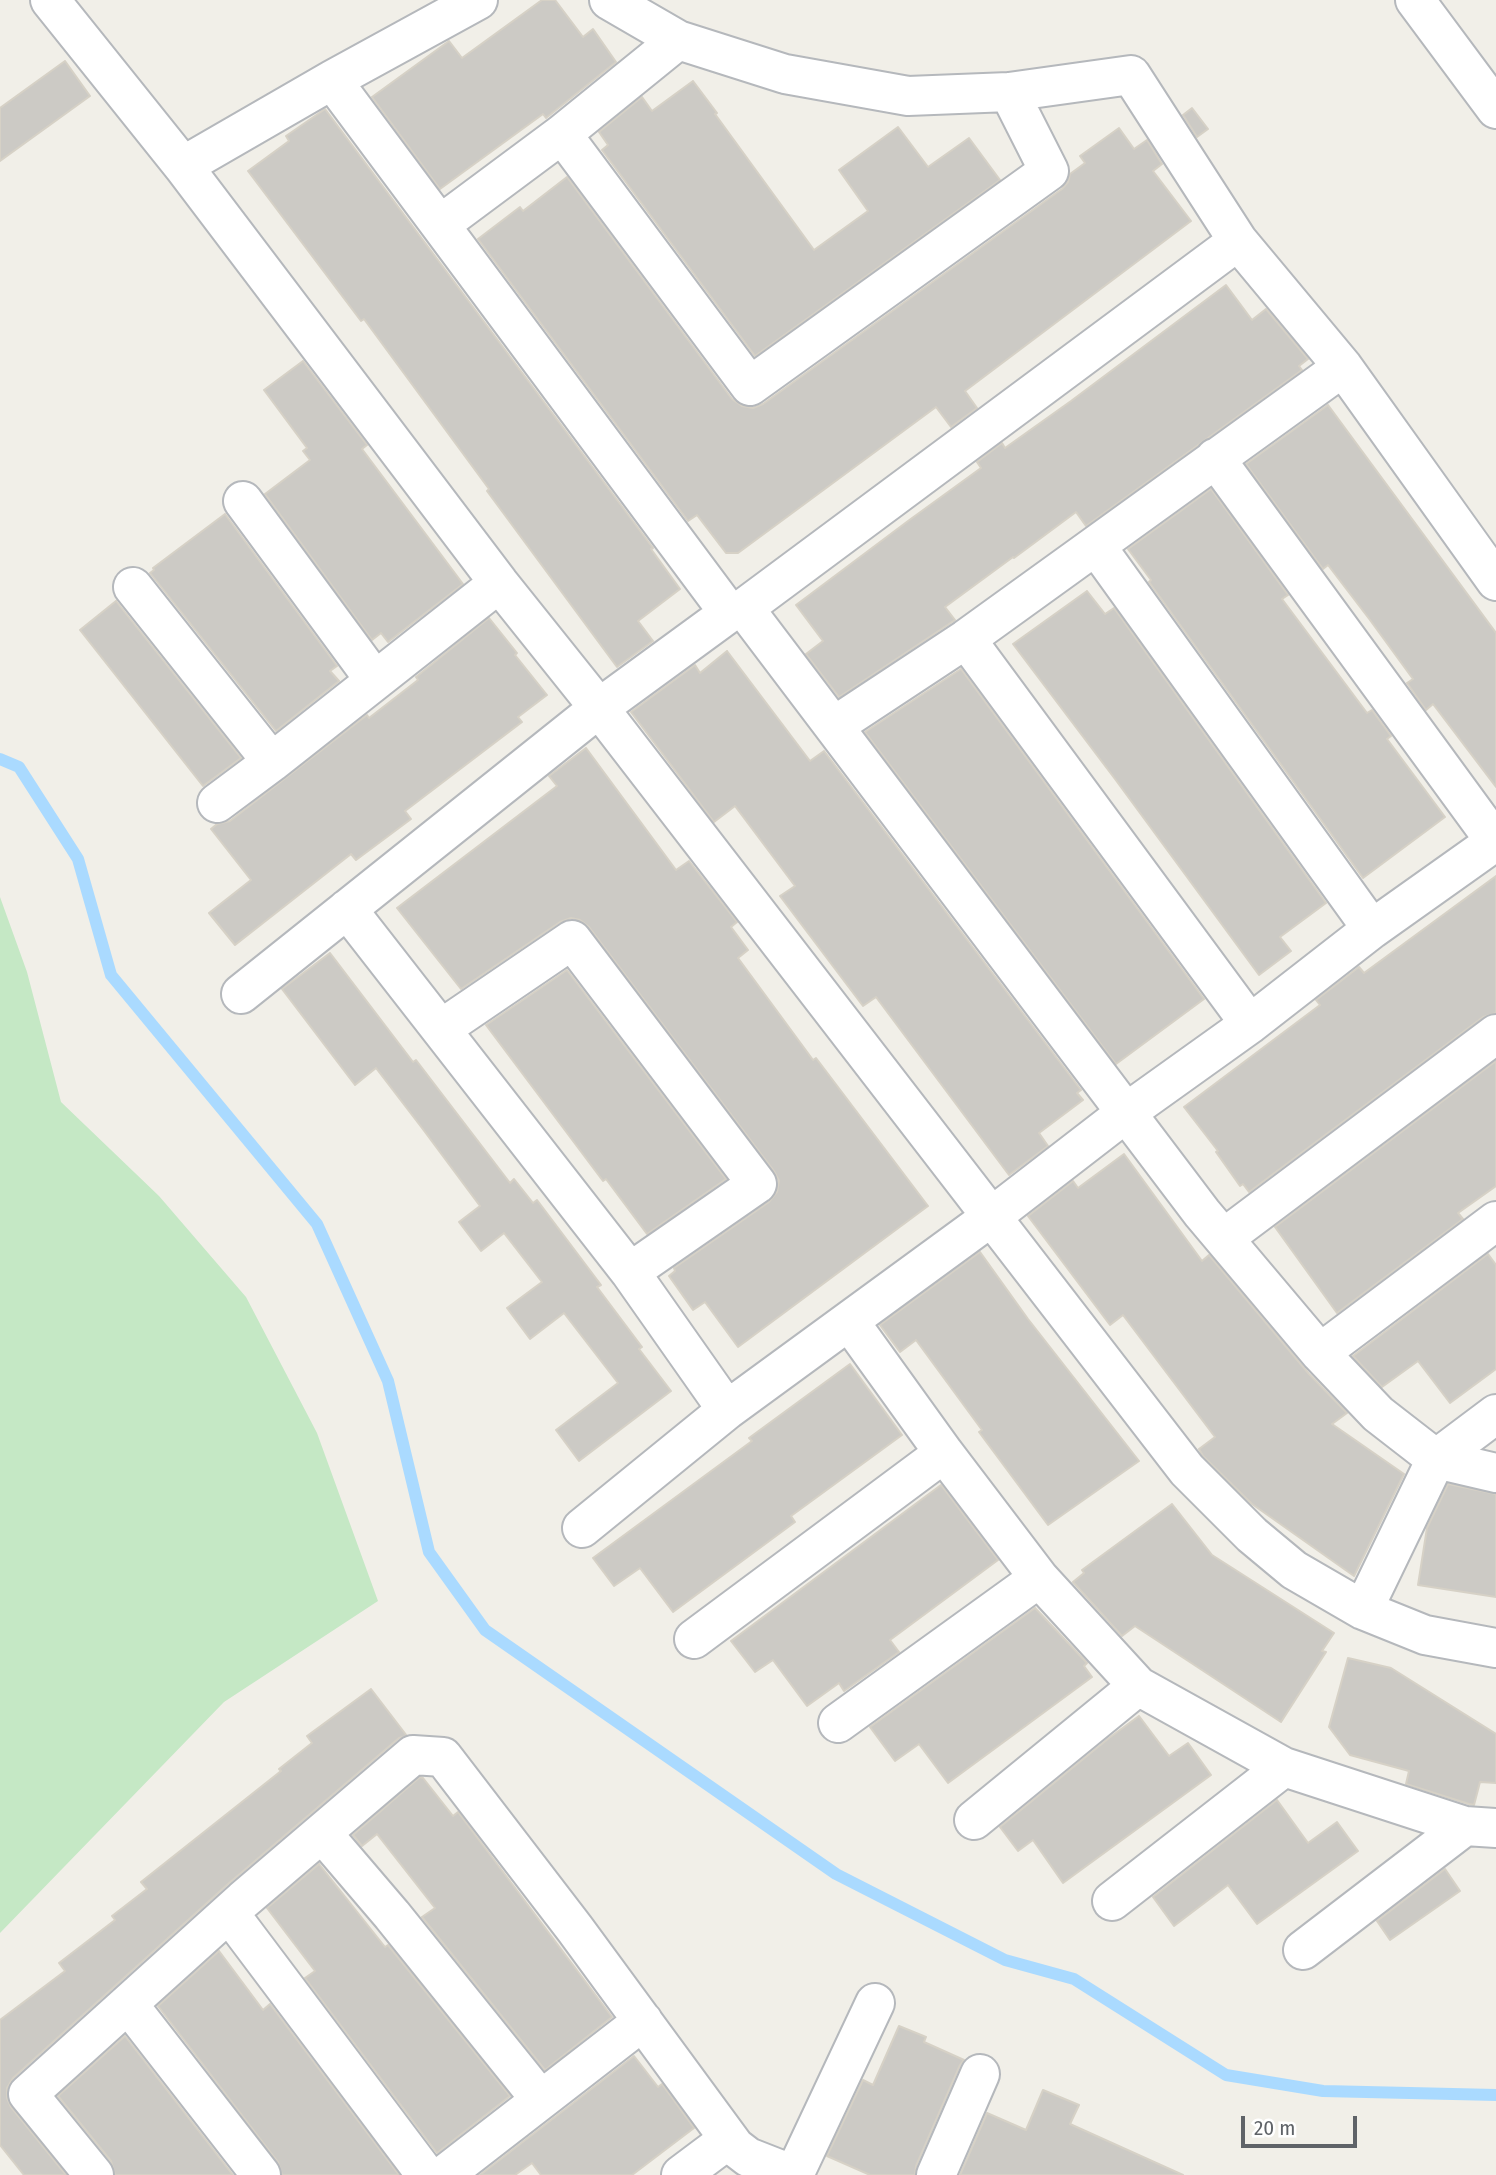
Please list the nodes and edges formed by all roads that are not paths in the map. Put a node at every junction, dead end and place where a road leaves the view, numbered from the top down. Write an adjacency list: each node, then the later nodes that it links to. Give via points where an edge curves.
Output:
1 (50, 0): 10 (street)
2 (478, 0): 6 (street)
3 (609, 0): 5 (street)
4 (1415, 0): 8 (street)
5 (678, 40): 7 (street, via 785,74 908,96); 9 (street)
6 (332, 80): 10 (street); 11 (street)
7 (1009, 92): 9 (street, via 1049,171 750,386); 12 (street, via 1131,75)
8 (1496, 109)
9 (562, 134): 11 (street)
10 (183, 166): 18 (street)
11 (441, 225): 20 (street)
12 (1238, 241): 13 (street); 20 (street)
13 (1343, 367): 14 (street); 17 (street)
14 (1215, 457): 16 (street); 27 (street)
15 (243, 500): 22 (street)
16 (1096, 546): 21 (street); 29 (street)
17 (1496, 581)
18 (499, 583): 22 (street); 23 (street)
19 (133, 587): 25 (street)
20 (737, 611): 23 (street); 24 (street)
21 (966, 639): 24 (street); 31 (street)
22 (374, 680): 25 (street)
23 (599, 708): 28 (street); 35 (street)
24 (834, 726): 34 (street)
25 (272, 762): 26 (street)
26 (217, 803)
27 (1496, 841): 29 (street)
28 (346, 909): 30 (street); 32 (street)
29 (1371, 929): 31 (street)
30 (241, 994)
31 (1250, 1024): 34 (street)
32 (441, 1029): 38 (street); 38 (street, via 572,940 757,1184)
33 (1496, 1034): 37 (street)
34 (1127, 1112): 35 (street); 37 (street)
35 (991, 1217): 39 (street); 48 (street, via 1186,1470 1294,1570)
36 (1496, 1221): 40 (street)
37 (1224, 1238): 40 (street)
38 (630, 1272): 41 (street)
39 (849, 1321): 41 (street); 43 (street)
40 (1320, 1353): 44 (street, via 1378,1414)
41 (727, 1410): 46 (street)
42 (1496, 1414): 44 (street)
43 (944, 1453): 47 (street); 49 (street)
44 (1436, 1459): 45 (street); 48 (street)
45 (1496, 1473)
46 (582, 1528)
47 (1040, 1578): 51 (street); 52 (street)
48 (1363, 1610): 50 (street, via 1425,1635)
49 (694, 1639)
50 (1496, 1648)
51 (1138, 1686): 53 (street); 54 (street)
52 (838, 1723)
53 (1284, 1767): 55 (street); 57 (street)
54 (974, 1821)
55 (1481, 1827): 59 (street)
56 (321, 1833): 58 (street); 62 (street, via 413,1755 443,1757); 64 (street)
57 (1112, 1901)
58 (229, 1913): 61 (street); 68 (street)
59 (1303, 1950)
60 (875, 2003): 71 (street)
61 (128, 2004): 66 (street, via 28,2094); 67 (street)
62 (643, 2021): 64 (street); 65 (street)
63 (980, 2074): 72 (street)
64 (541, 2100): 69 (street)
65 (729, 2139): 70 (street); 71 (street, via 748,2157)
66 (94, 2175)
67 (261, 2175)
68 (426, 2175)
69 (444, 2175)
70 (681, 2175)
71 (794, 2175)
72 (936, 2175)

